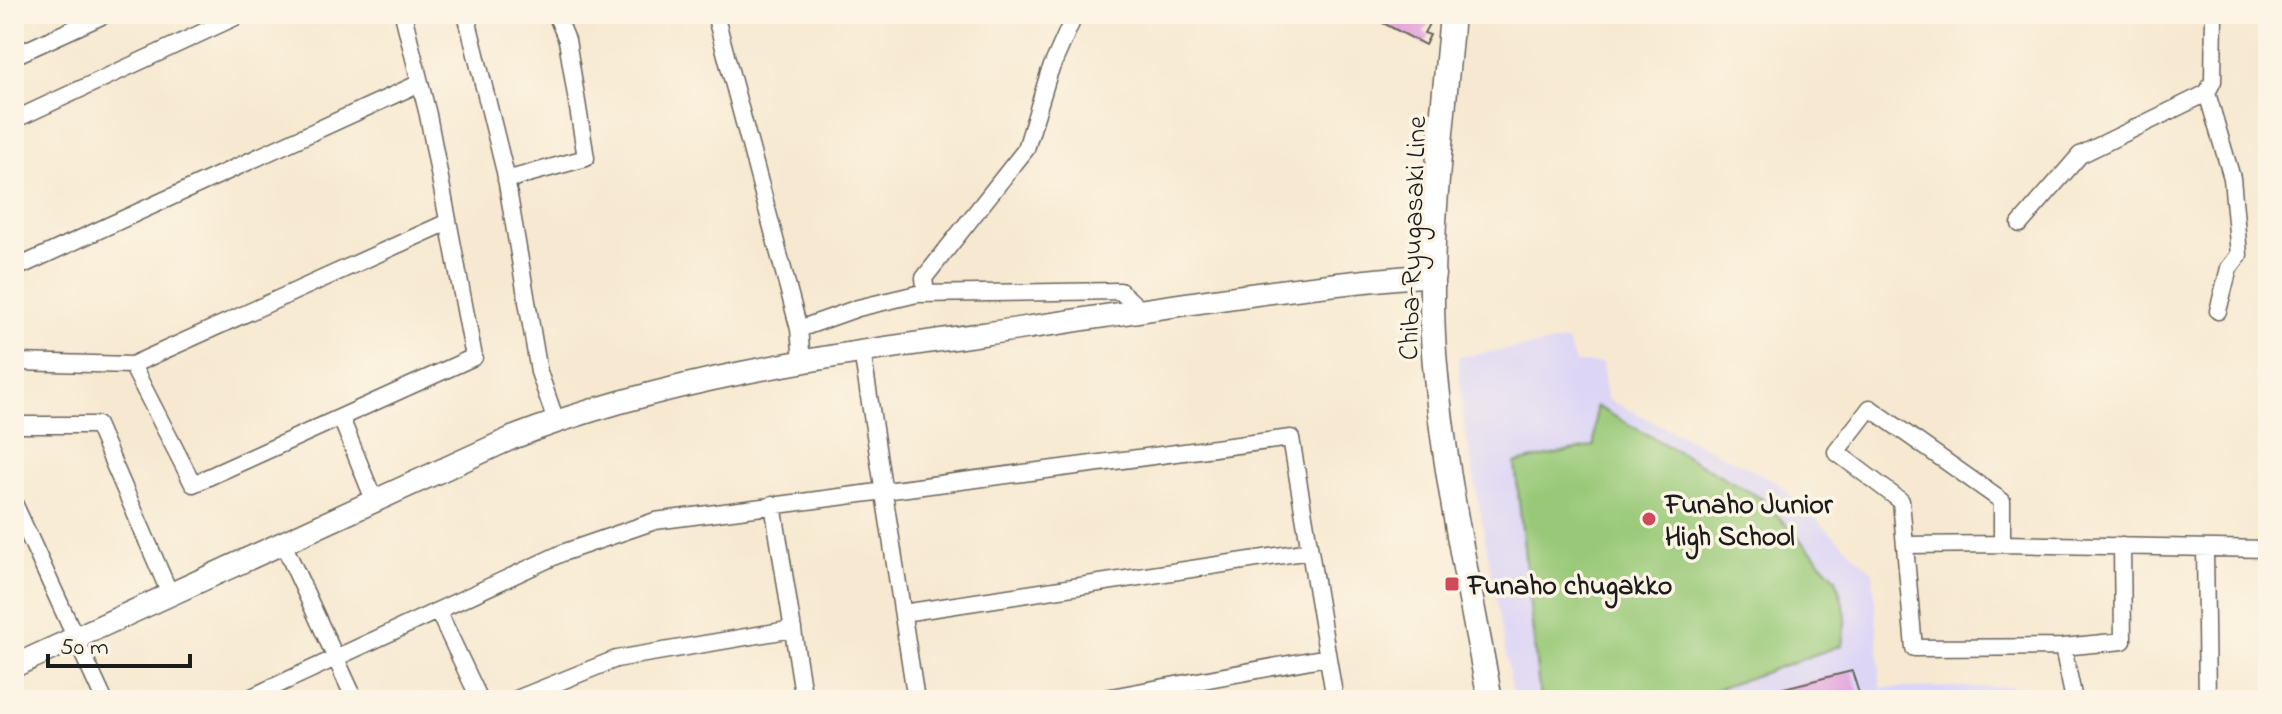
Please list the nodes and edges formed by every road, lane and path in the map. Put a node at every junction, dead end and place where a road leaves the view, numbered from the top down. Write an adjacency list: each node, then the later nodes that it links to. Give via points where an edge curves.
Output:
1 (106, 14): 10 (street)
2 (242, 14): 13 (street)
3 (403, 14): 11 (street)
4 (466, 14): 14 (street)
5 (556, 14): 14 (street, via 567,40 586,158)
6 (715, 14): 22 (street)
7 (1075, 14): 19 (street, via 1049,73 1026,149 924,278)
8 (1452, 14): 18 (main road, Chiba-Ryugasaki Line)
9 (2214, 14): 12 (street, via 2213,81)
10 (14, 56)
11 (420, 83): 15 (street); 17 (street)
12 (2207, 93): 16 (street, via 2080,155); 21 (street, via 2232,178 2239,255 2229,268)
13 (14, 120)
14 (506, 180): 28 (street, via 539,372)
15 (448, 222): 26 (street); 27 (street, via 474,357)
16 (2020, 224)
17 (14, 269)
18 (1434, 275): 20 (street); 60 (main road, Chiba-Ryugasaki Line, via 1434,350 1443,434)
19 (926, 294): 20 (street, via 1120,291); 22 (street, via 858,308)
20 (1142, 311): 23 (street)
21 (2218, 311)
22 (799, 329): 25 (street)
23 (862, 351): 25 (street); 30 (street)
24 (14, 359): 26 (street)
25 (802, 360): 28 (street, via 705,378)
26 (132, 365): 27 (street, via 193,484)
27 (341, 418): 31 (street)
28 (556, 421): 31 (street)
29 (14, 425): 41 (street, via 97,425)
30 (885, 489): 33 (street); 40 (street, via 1291,438); 43 (street)
31 (374, 500): 34 (street)
32 (14, 503): 45 (street)
33 (773, 504): 42 (street, via 625,529); 44 (street)
34 (282, 541): 41 (street); 48 (street)
35 (2002, 544): 36 (street); 36 (street, via 2002,501 1870,408 1836,452 1901,501); 37 (street)
36 (1905, 545): 46 (street, via 1914,648)
37 (2122, 546): 38 (street); 46 (street, via 2123,641)
38 (2205, 548): 39 (street); 62 (street)
39 (2268, 549)
40 (1310, 551): 43 (street); 47 (street)
41 (170, 594): 45 (street)
42 (438, 611): 48 (street); 54 (street)
43 (903, 613): 57 (street)
44 (793, 629): 55 (street, via 616,659); 56 (street)
45 (75, 639): 49 (street); 51 (street)
46 (2063, 647): 61 (street)
47 (1327, 657): 58 (street); 59 (street)
48 (335, 658): 52 (street); 53 (street)
49 (14, 666)
50 (2268, 699): 63 (street)
51 (104, 700)
52 (245, 700)
53 (355, 700)
54 (480, 700)
55 (514, 700)
56 (804, 700)
57 (916, 700)
58 (1095, 700)
59 (1335, 700)
60 (1490, 700)
61 (2074, 700)
62 (2207, 700)
63 (2256, 700)

